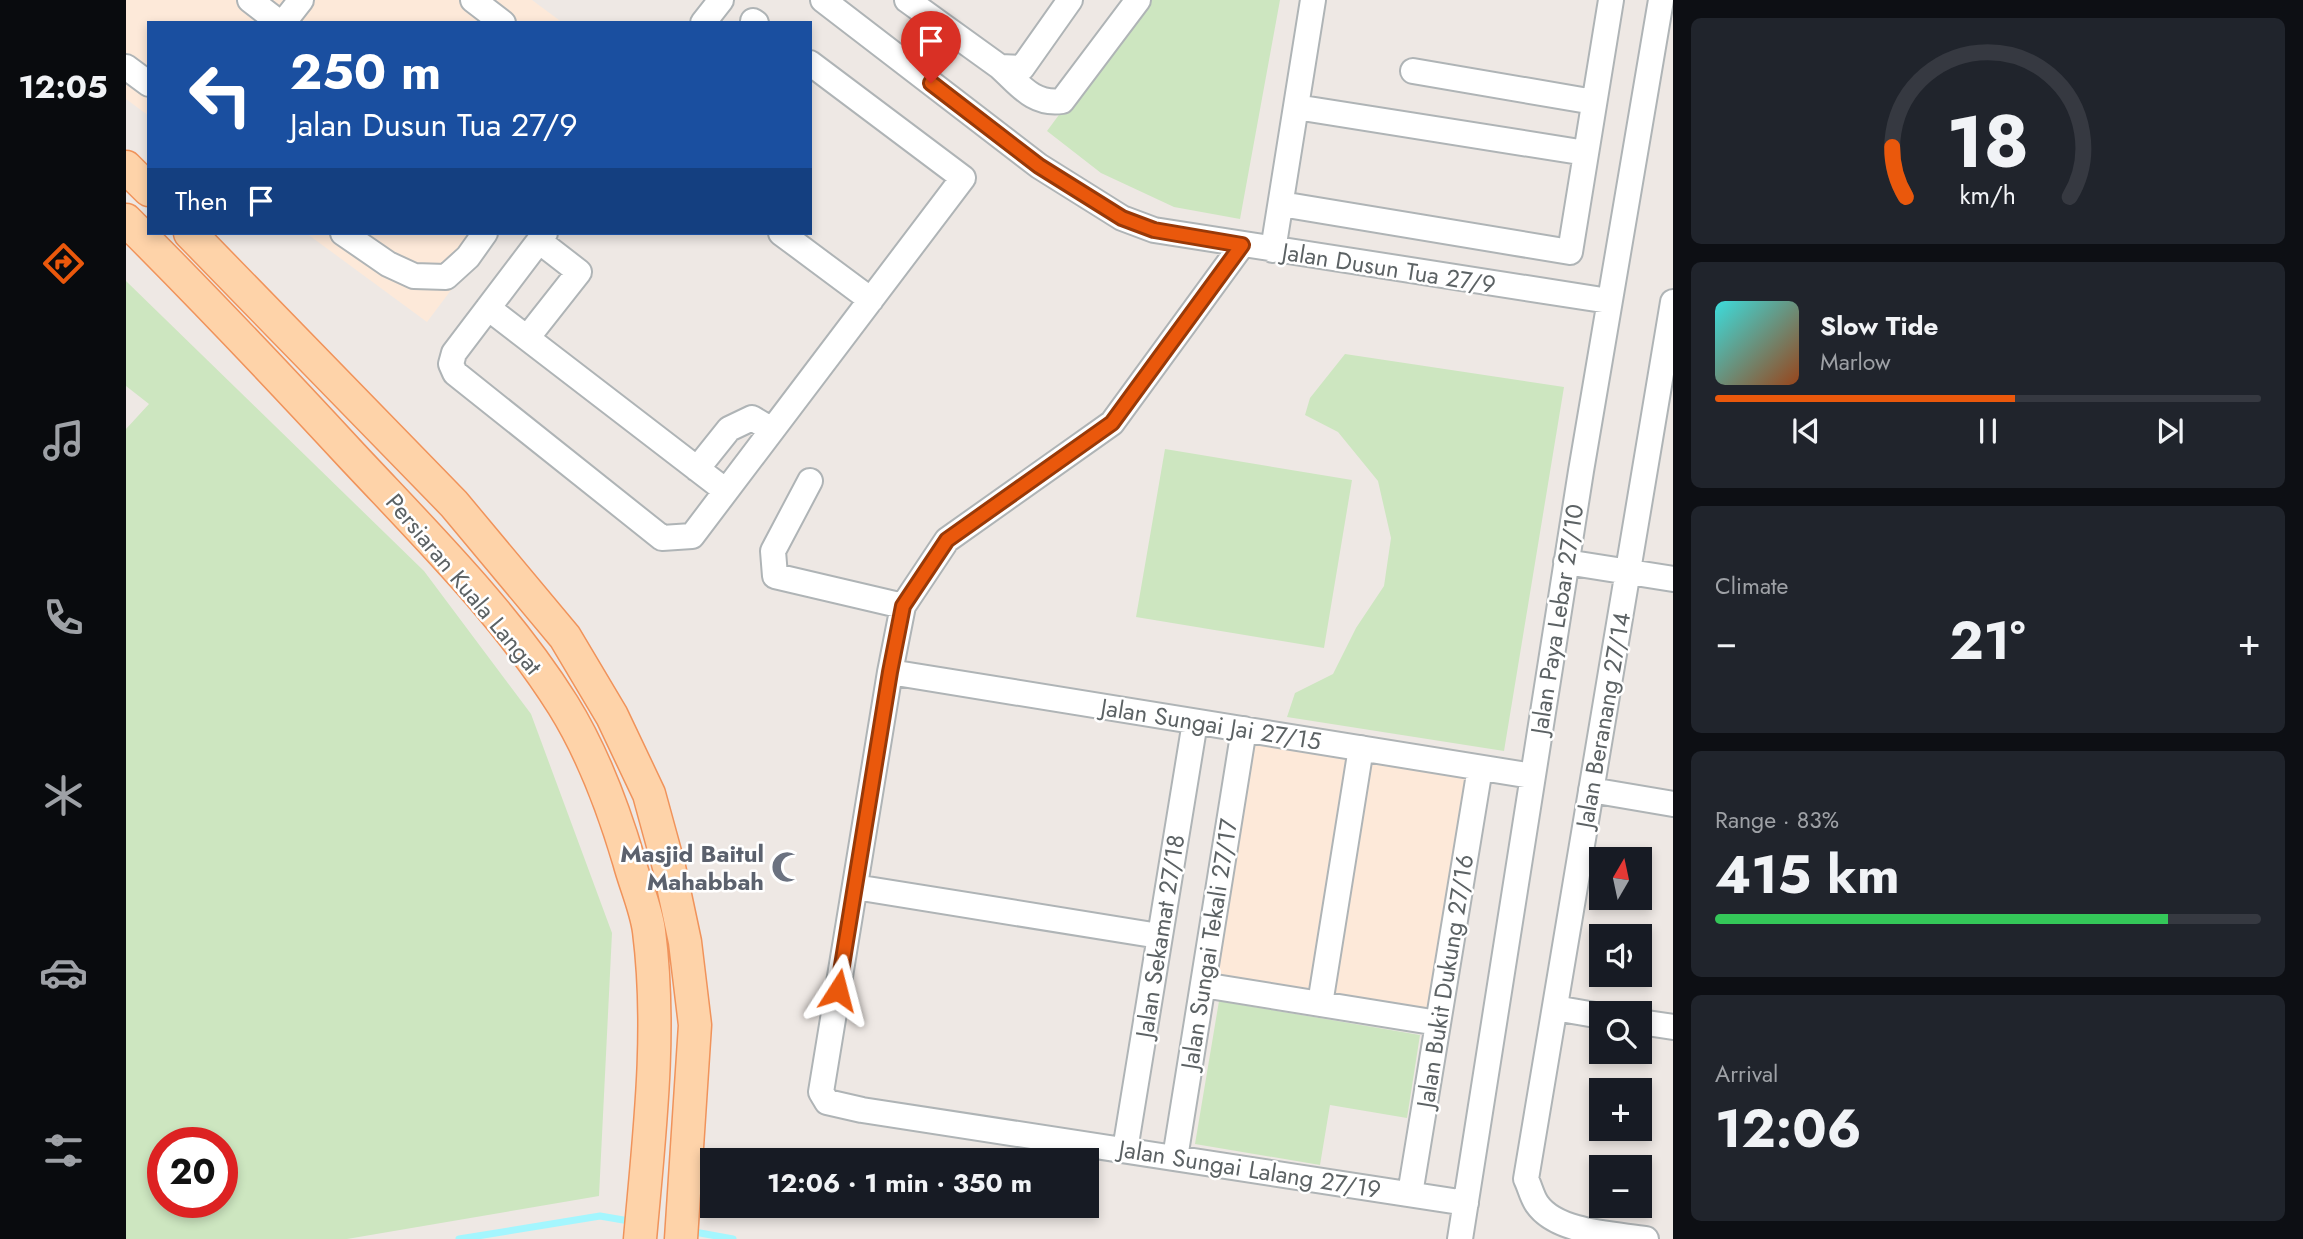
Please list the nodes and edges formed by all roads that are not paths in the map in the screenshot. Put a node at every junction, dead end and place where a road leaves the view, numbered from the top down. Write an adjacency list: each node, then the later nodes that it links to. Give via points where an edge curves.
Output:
1 (250, 0): 12 (street)
2 (301, 0): 13 (street)
3 (473, 0): 14 (street)
4 (721, 0): 15 (street)
5 (823, 0): 33 (street, Jalan Dusun Tua 27/9, via 1039,166 1122,218 1154,230)
6 (908, 0): 18 (street)
7 (1070, 0): 18 (street, via 1022,68)
8 (1138, 0): 18 (street, via 1062,102 1037,100)
9 (1313, 0): 22 (street)
10 (1611, 0): 21 (street)
11 (1661, 0): 36 (street, Jalan Paya Lebar 27/10)
12 (279, 21)
13 (284, 21)
14 (500, 21)
15 (705, 21)
16 (812, 65): 35 (street, via 963,178)
17 (126, 67): 20 (street)
18 (1000, 67)
19 (1413, 71): 21 (street)
20 (147, 83)
21 (1594, 102): 23 (street)
22 (1296, 107): 23 (street); 26 (street)
23 (1586, 153): 26 (street, via 1570,252)
24 (126, 167): 25 (main road)
25 (147, 188)
26 (1281, 204): 34 (street)
27 (126, 220): 70 (main road, Persiaran Kuala Langat, via 428,536 513,634 564,706 597,770 648,928 655,1023)
28 (192, 235): 71 (main road, Persiaran Kuala Langat, via 454,503 565,638 612,716 649,794 685,942 695,1025)
29 (346, 235): 30 (street, via 414,276 446,277)
30 (484, 235)
31 (784, 235): 35 (street)
32 (542, 237): 38 (street); 39 (street, via 579,272)
33 (1242, 245): 34 (street, Jalan Dusun Tua 27/9); 48 (street, via 1112,423 947,540)
34 (1273, 250): 36 (street, Jalan Dusun Tua 27/9)
35 (871, 300): 41 (street)
36 (1609, 301): 45 (street, Jalan Paya Lebar 27/10)
37 (1673, 302): 40 (street, Jalan Beranang 27/14)
38 (488, 308): 39 (street); 44 (street, via 454,353 455,373 662,538 692,536)
39 (527, 338): 42 (street)
40 (1668, 367): 46 (street, Jalan Beranang 27/14)
41 (772, 430): 42 (street, via 752,418 729,429); 44 (street)
42 (697, 469): 44 (street)
43 (810, 481): 48 (street, via 773,551 775,576)
44 (726, 491)
45 (1566, 562): 46 (street); 54 (street, Jalan Paya Lebar 27/10)
46 (1628, 572): 47 (street); 55 (street, Jalan Beranang 27/14)
47 (1673, 579)
48 (903, 606): 49 (street)
49 (890, 672): 50 (street, Jalan Sungai Jai 27/15); 57 (street)
50 (1195, 722): 51 (street, Jalan Sungai Jai 27/15); 58 (street, Jalan Sekamat 27/18)
51 (1244, 730): 52 (street, Jalan Sungai Jai 27/15); 59 (street, Jalan Sungai Tekali 27/17)
52 (1361, 748): 53 (street, Jalan Sungai Jai 27/15); 60 (street)
53 (1480, 768): 54 (street, Jalan Sungai Jai 27/15); 63 (street, Jalan Bukit Dukung 27/16)
54 (1532, 776): 69 (street, Jalan Paya Lebar 27/10)
55 (1591, 790): 56 (street); 61 (street, Jalan Beranang 27/14)
56 (1673, 804)
57 (855, 887): 58 (street); 66 (street, Jalan Sungai Lalang 27/19, via 821,1093 827,1102)
58 (1159, 936): 66 (street, Jalan Sekamat 27/18)
59 (1203, 985): 60 (street); 67 (street, Jalan Sungai Tekali 27/17)
60 (1320, 1004): 63 (street)
61 (1555, 1008): 62 (street); 73 (street, Jalan Beranang 27/14, via 1526,1179 1537,1204 1552,1220)
62 (1589, 1014)
63 (1438, 1023): 68 (street, Jalan Bukit Dukung 27/16)
64 (1652, 1024): 65 (street)
65 (1673, 1027)
66 (1125, 1150): 67 (street, Jalan Sungai Lalang 27/19)
67 (1175, 1158): 68 (street, Jalan Sungai Lalang 27/19)
68 (1410, 1194): 69 (street, Jalan Sungai Lalang 27/19)
69 (1466, 1203): 72 (street, Jalan Paya Lebar 27/10)
70 (640, 1239)
71 (681, 1239)
72 (1460, 1239)
73 (1646, 1239)

